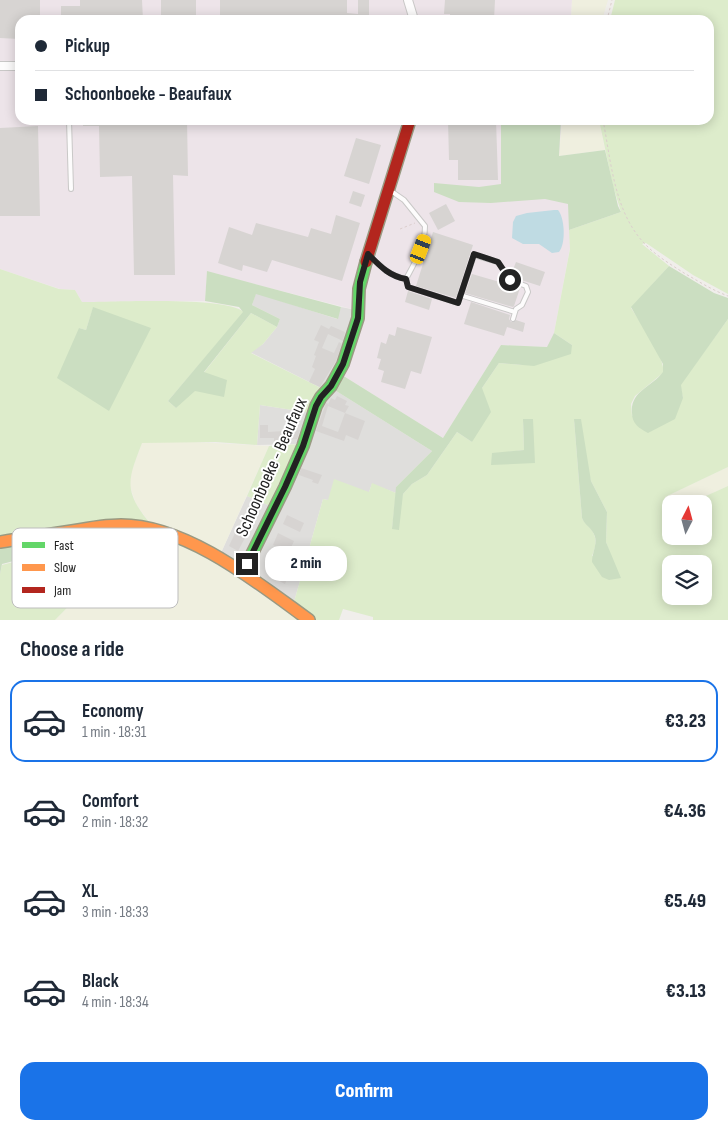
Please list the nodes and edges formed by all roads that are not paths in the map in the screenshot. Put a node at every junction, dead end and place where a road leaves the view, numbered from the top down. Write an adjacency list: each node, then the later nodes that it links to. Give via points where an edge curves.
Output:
1 (408, 0): 2 (street)
2 (412, 15)
3 (0, 66): 4 (street)
4 (15, 66)
5 (69, 125): 7 (lane)
6 (408, 125): 8 (street, Schoonboeke - Beaufaux)
7 (71, 189)
8 (388, 189): 9 (street, Schoonboeke - Beaufaux); 10 (lane, via 404,200 425,226 425,238)
9 (368, 254): 10 (lane, via 386,272); 17 (street, Schoonboeke - Beaufaux, via 360,282 358,318 343,364 316,406 285,487)
10 (406, 279): 11 (lane, via 408,287 458,303)
11 (460, 295): 12 (lane); 12 (lane, via 474,254 498,262 510,280 526,286 528,292)
12 (515, 312): 13 (lane)
13 (513, 319)
14 (85, 528): 15 (street, via 121,525)
15 (150, 528)
16 (178, 538): 17 (street)
17 (243, 572): 18 (street)
18 (309, 620)

